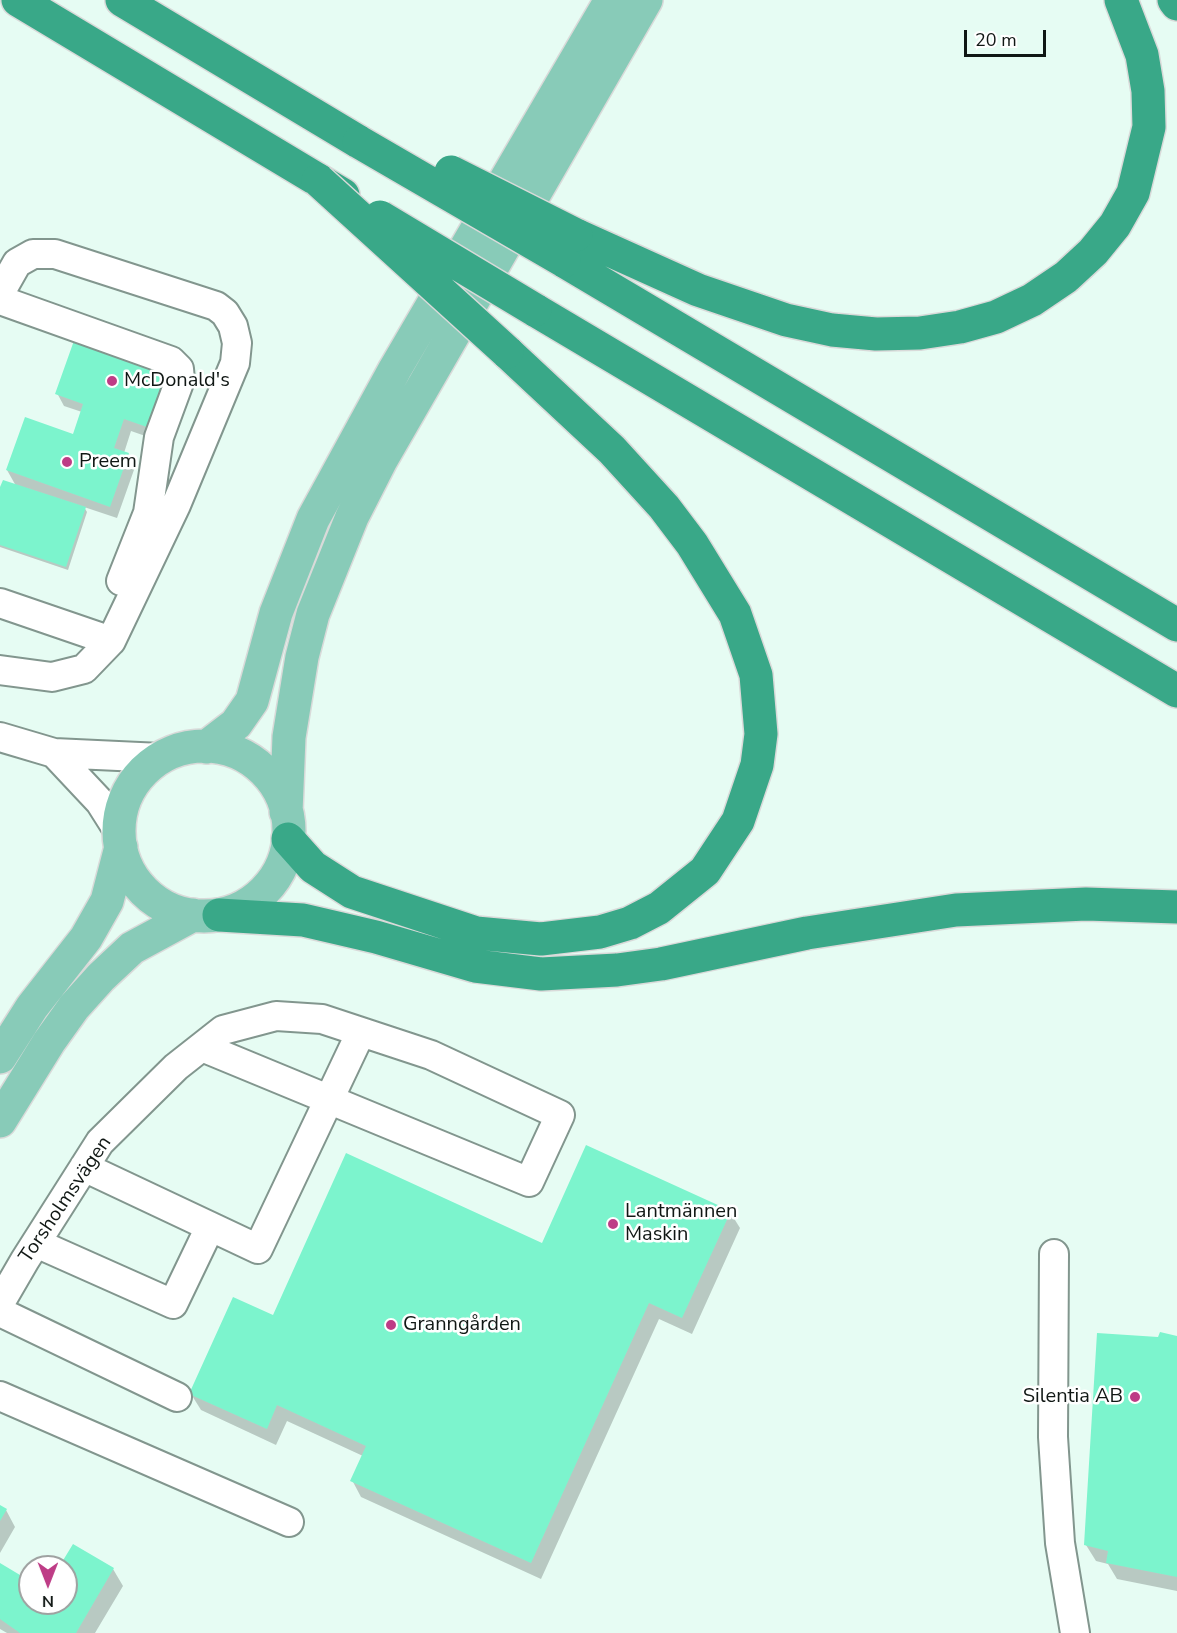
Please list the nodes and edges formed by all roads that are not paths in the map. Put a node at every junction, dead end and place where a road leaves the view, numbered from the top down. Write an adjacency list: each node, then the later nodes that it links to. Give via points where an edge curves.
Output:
1 (18, 0): 8 (highway)
2 (122, 0): 9 (highway, bridge, via 243,73)
3 (611, 0): 18 (main road, via 395,369 313,519 276,613 252,700 236,724)
4 (646, 0): 21 (main road, via 351,517 313,614 302,657 290,737)
5 (1121, 0): 9 (highway, via 1142,55 1148,91 1149,127 1133,193 1115,225 1066,277 1032,300 996,317 920,333 832,330 786,320)
6 (1174, 0): 7 (highway)
7 (1177, 4)
8 (318, 180): 16 (highway, bridge); 21 (highway, bridge, via 612,450 664,507 735,614 756,675 761,734 758,765 738,821 705,871 659,908 600,932 541,939 476,933 352,892 313,867)
9 (570, 248): 13 (highway)
10 (0, 293): 14 (street, via 17,263 33,254 55,255 216,306 233,326 237,343 235,363 176,505)
11 (0, 300): 14 (street, via 171,361 179,369 180,380 159,437 148,513)
12 (0, 603): 14 (street)
13 (1177, 625)
14 (106, 638): 15 (street, via 84,669 52,677)
15 (0, 670)
16 (1177, 691)
17 (0, 737): 19 (street)
18 (206, 747): 20 (main road); 21 (main road, via 237,753 257,766 274,783)
19 (54, 753): 20 (street); 22 (street, via 100,802)
20 (161, 758): 22 (main road, via 130,789 124,802)
21 (287, 826): 24 (main road, via 282,866 267,889 245,906)
22 (120, 840): 24 (main road, via 134,880 146,893 168,907); 27 (main road, via 107,901)
23 (1177, 907): 24 (highway, via 1086,904 956,910 829,929 661,964 541,974 475,966 303,920)
24 (206, 915): 29 (main road, via 132,948 101,977 49,1042)
25 (361, 1032): 26 (street, Torsholmsvägen, via 322,1019 276,1016 223,1030); 28 (street); 28 (street, Torsholmsvägen, via 431,1055 560,1115 529,1182)
26 (202, 1047): 28 (street); 30 (street, Torsholmsvägen, via 176,1066 100,1142)
27 (0, 1058)
28 (331, 1100): 31 (street, via 258,1250)
29 (0, 1121)
30 (84, 1167): 31 (street); 32 (street, Torsholmsvägen)
31 (210, 1227): 32 (street, via 173,1304)
32 (36, 1243): 34 (street, Torsholmsvägen)
33 (1054, 1254): 39 (street, via 1053,1437 1060,1543)
34 (0, 1303)
35 (0, 1312): 37 (street)
36 (0, 1396): 38 (street)
37 (177, 1397)
38 (289, 1522)
39 (1075, 1633)

